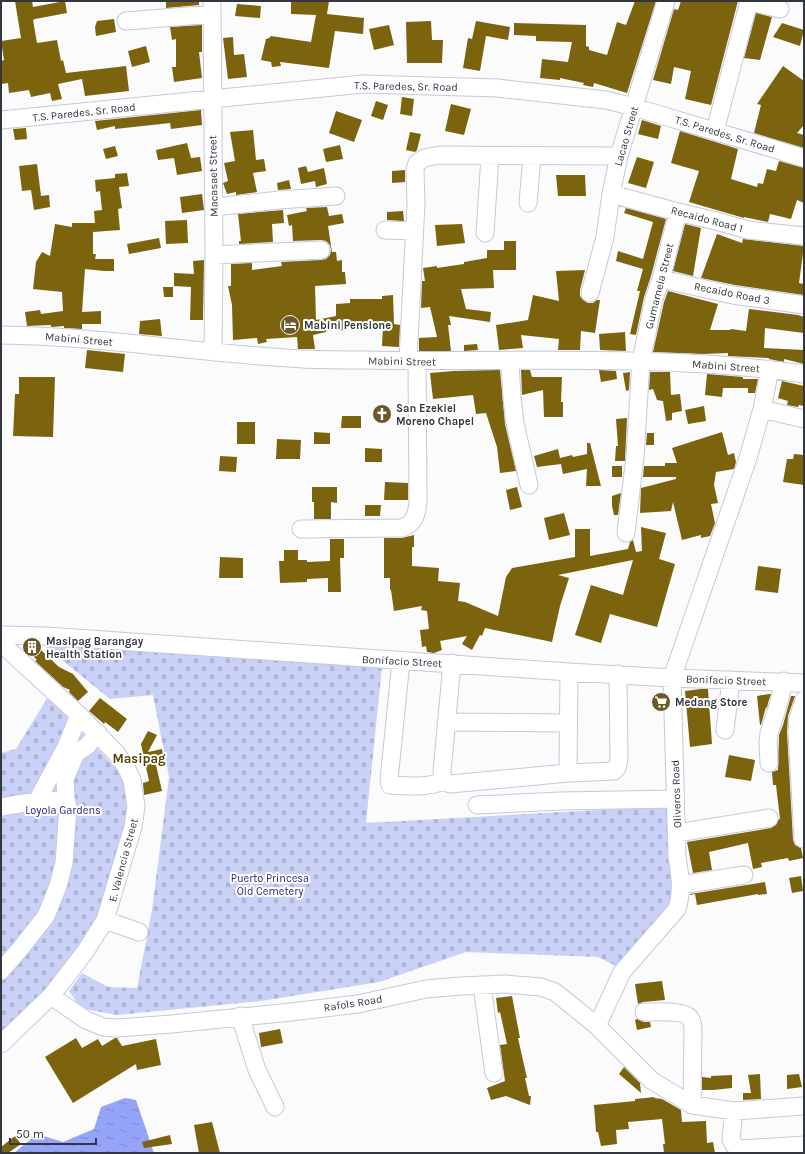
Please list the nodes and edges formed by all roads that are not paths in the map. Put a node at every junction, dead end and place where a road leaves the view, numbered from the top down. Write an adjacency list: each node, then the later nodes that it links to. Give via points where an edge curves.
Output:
1 (666, 1): 7 (street, Lacao Street)
2 (748, 1): 4 (street); 9 (street)
3 (212, 8): 5 (street); 6 (street, Macasaet Street)
4 (780, 9)
5 (126, 21)
6 (212, 99): 7 (street, T.S. Paredes, Sr. Road, via 363,84 404,84 504,89 606,100); 8 (street, T.S. Paredes, Sr. Road); 17 (street, Macasaet Street)
7 (634, 107): 9 (street, T.S. Paredes, Sr. Road); 12 (street, Lacao Street)
8 (1, 120)
9 (715, 131): 13 (street, T.S. Paredes, Sr. Road)
10 (490, 156): 11 (street); 20 (street, via 440,155 424,158 417,163); 21 (street)
11 (532, 156): 12 (street); 16 (street)
12 (619, 156): 14 (street, Lacao Street)
13 (804, 158)
14 (611, 194): 18 (street, Recaido Road 1); 26 (street, Lacao Street, via 605,237)
15 (336, 196): 17 (street)
16 (528, 203)
17 (214, 207): 24 (street, Macasaet Street)
18 (678, 212): 22 (street, Recaido Road 1, via 748,230); 25 (street, Gumamela Street)
19 (385, 230): 20 (street)
20 (414, 232): 30 (street)
21 (485, 233)
22 (804, 236)
23 (321, 250): 24 (street)
24 (214, 255): 29 (street, Macasaet Street)
25 (661, 278): 27 (street, Recaido Road 3, via 733,295); 32 (street, Gumamela Street)
26 (590, 293)
27 (804, 305)
28 (1, 335): 29 (street, Mabini Street, via 94,340)
29 (213, 352): 30 (street, Mabini Street, via 304,359)
30 (413, 361): 31 (street, Mabini Street); 38 (street, via 418,503 410,525 402,528)
31 (510, 361): 32 (street, Mabini Street); 37 (street, via 515,423)
32 (641, 361): 33 (street, Mabini Street); 39 (street, Gumamela Street, via 635,457)
33 (770, 369): 34 (street, Mabini Street); 35 (street)
34 (804, 374)
35 (762, 409): 36 (street); 46 (street, via 748,458)
36 (804, 419)
37 (529, 486)
38 (301, 529)
39 (626, 533)
40 (1, 635): 42 (street, Bonifacio Street)
41 (1, 643): 51 (street, E. Valencia Street)
42 (400, 661): 43 (street, Bonifacio Street); 59 (street, via 390,785 435,785)
43 (452, 664): 44 (street, Bonifacio Street); 52 (street)
44 (569, 672): 45 (street, Bonifacio Street); 53 (street)
45 (618, 674): 46 (street, Bonifacio Street); 58 (street, via 617,768 614,771)
46 (672, 678): 47 (street, Bonifacio Street); 60 (street, Oliveros Road)
47 (731, 680): 48 (street, Bonifacio Street); 54 (street)
48 (784, 681): 49 (street, Bonifacio Street); 57 (street, via 769,733)
49 (804, 683)
50 (804, 700): 67 (street, via 797,732)
51 (79, 715): 55 (street, E. Valencia Street); 56 (street)
52 (446, 722): 53 (street); 59 (street)
53 (568, 723): 58 (street)
54 (725, 730)
55 (98, 733): 56 (street, via 87,746); 70 (street, E. Valencia Street, via 126,767 132,780 136,806 133,827)
56 (71, 750): 61 (street, via 65,779); 62 (street)
57 (769, 763)
58 (568, 773): 59 (street, via 453,784)
59 (443, 781)
60 (675, 798): 63 (street); 66 (street, Oliveros Road)
61 (66, 799): 62 (street); 72 (street, via 68,807 64,863 58,886 46,916)
62 (37, 801): 64 (street)
63 (477, 806)
64 (1, 807)
65 (769, 818): 66 (street)
66 (677, 833): 69 (street, Oliveros Road)
67 (803, 839)
68 (744, 875): 69 (street)
69 (681, 885): 77 (street, Oliveros Road, via 677,909 622,972)
70 (106, 920): 71 (street); 74 (street, E. Valencia Street)
71 (139, 932)
72 (1, 971)
73 (482, 985): 76 (street, Rafols Road, via 426,990 358,1004); 77 (street, Rafols Road, via 541,987 556,992); 79 (street)
74 (51, 996): 76 (street, Rafols Road, via 86,1020 118,1028); 78 (street, E. Valencia Street)
75 (644, 1012): 80 (street, via 678,1013 691,1020)
76 (240, 1016): 81 (street, via 256,1070)
77 (597, 1026): 80 (street, Rafols Road, via 652,1080)
78 (1, 1044)
79 (494, 1073)
80 (692, 1105): 83 (street)
81 (275, 1106)
82 (804, 1106): 83 (street)
83 (734, 1111): 84 (street, via 731,1140 737,1148)
84 (804, 1145)

